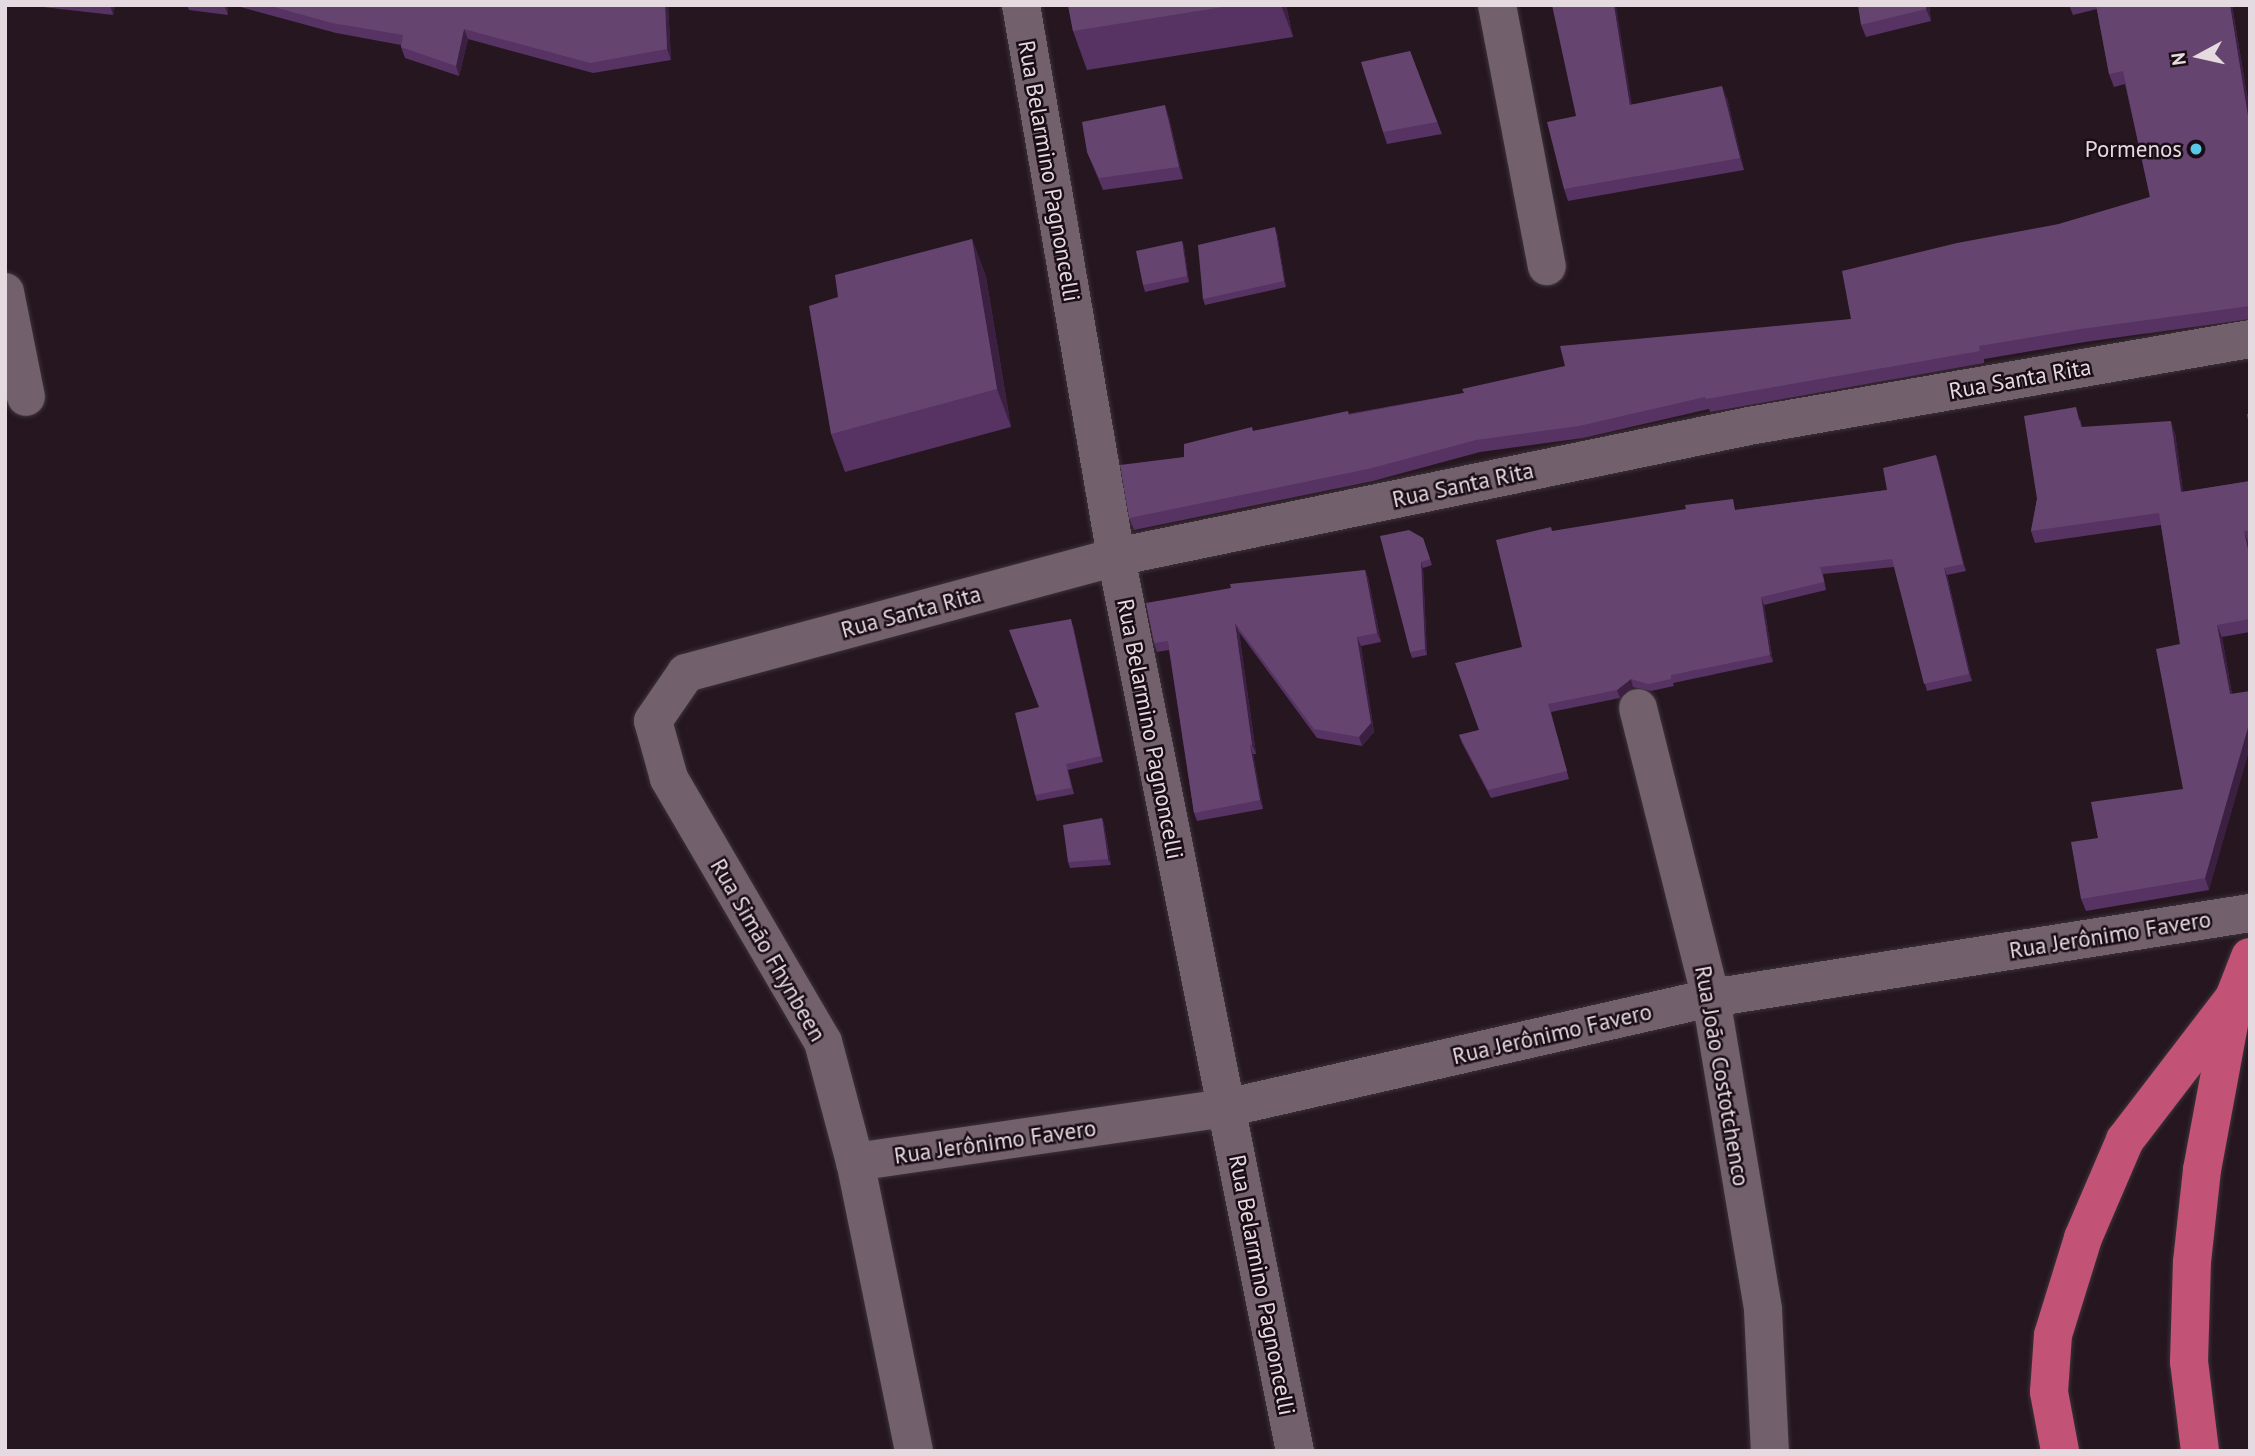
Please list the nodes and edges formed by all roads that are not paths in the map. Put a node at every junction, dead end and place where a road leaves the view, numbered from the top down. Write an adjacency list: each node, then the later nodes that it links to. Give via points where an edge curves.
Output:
1 (1021, 5): 7 (street, Rua Belarmino Pagnoncelli)
2 (1497, 5): 3 (street)
3 (1547, 266)
4 (5, 292): 6 (street)
5 (2250, 339): 7 (street, Rua Santa Rita, via 1749,426)
6 (26, 397)
7 (1116, 557): 8 (street, Rua Santa Rita); 14 (street, Rua Belarmino Pagnoncelli)
8 (686, 673): 15 (street, Rua Simão Fhynbeen, via 653,721 669,778 823,1042)
9 (1638, 708): 12 (street, Rua João Costotchenco)
10 (2250, 913): 12 (street, Rua Jerônimo Favero)
11 (2250, 957): 13 (highway)
12 (1711, 998): 14 (street, Rua Jerônimo Favero); 18 (street, Rua João Costotchenco, via 1763,1310)
13 (2234, 998): 19 (highway, via 2124,1140 2083,1238 2053,1335 2049,1392); 20 (highway, via 2202,1170 2192,1262 2189,1362)
14 (1226, 1108): 15 (street, Rua Jerônimo Favero); 17 (street, Rua Belarmino Pagnoncelli)
15 (855, 1162): 16 (street, Rua Simão Fhynbeen)
16 (914, 1451)
17 (1295, 1451)
18 (1770, 1451)
19 (2060, 1451)
20 (2200, 1451)

